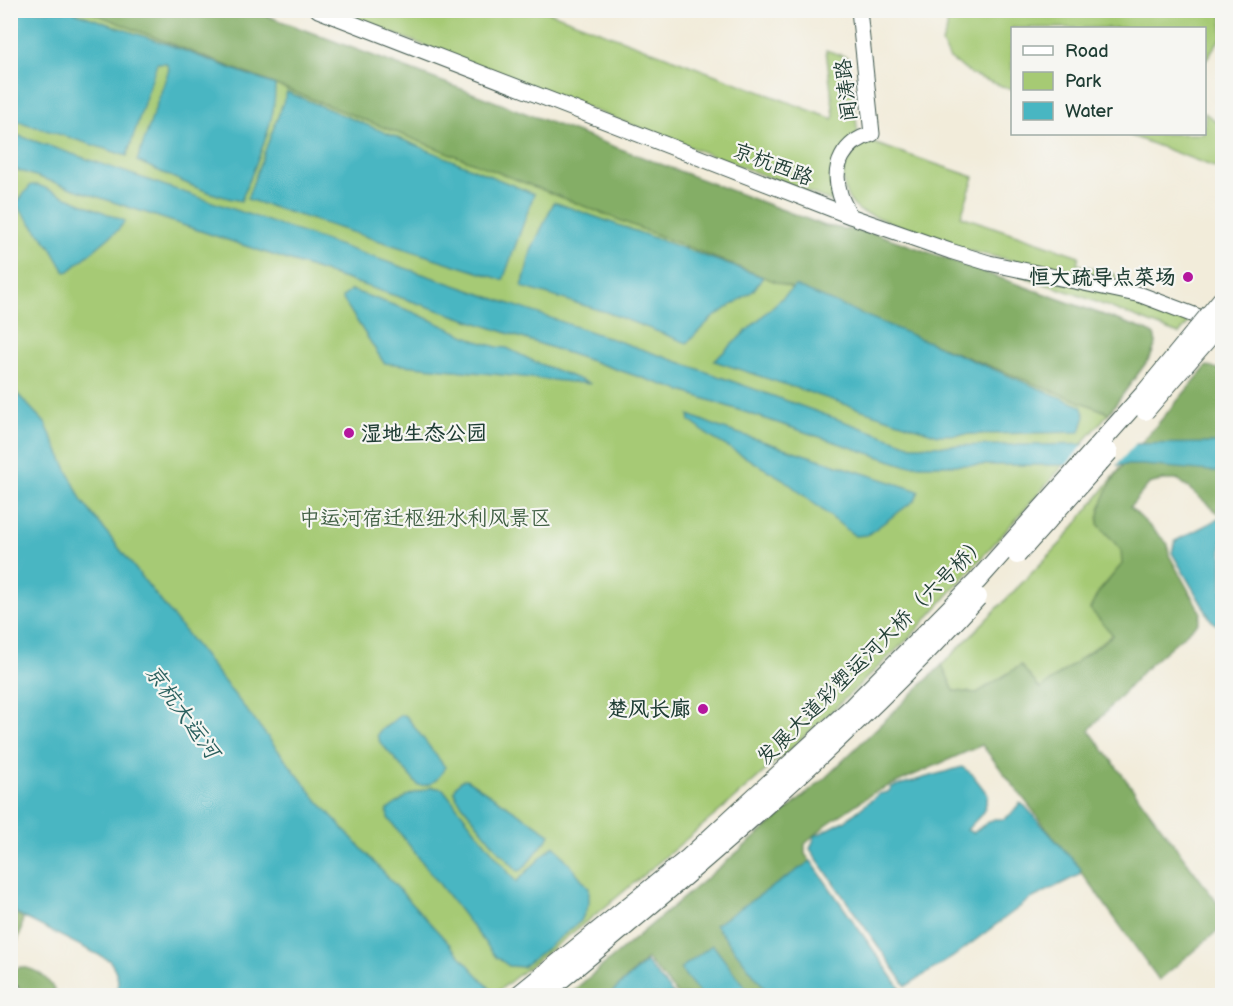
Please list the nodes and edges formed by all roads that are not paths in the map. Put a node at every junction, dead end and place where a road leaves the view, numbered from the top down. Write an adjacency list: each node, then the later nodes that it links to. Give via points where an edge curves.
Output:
1 (318, 10): 3 (street, 京杭西路)
2 (859, 10): 3 (street, 闻涛路, via 872,134 857,140 839,162 837,181)
3 (850, 216): 5 (street, 京杭西路, via 989,263 1141,296)
4 (1222, 299): 8 (main road, 发展大道彩塑运河大桥（六号桥）, bridge, via 1143,395 977,581 853,706 687,859)
5 (1222, 323): 9 (main road, 发展大道彩塑运河大桥（六号桥）, bridge, via 962,615 872,706 751,820)
6 (10, 986): 7 (street)
7 (18, 996)
8 (517, 996)
9 (541, 996)

